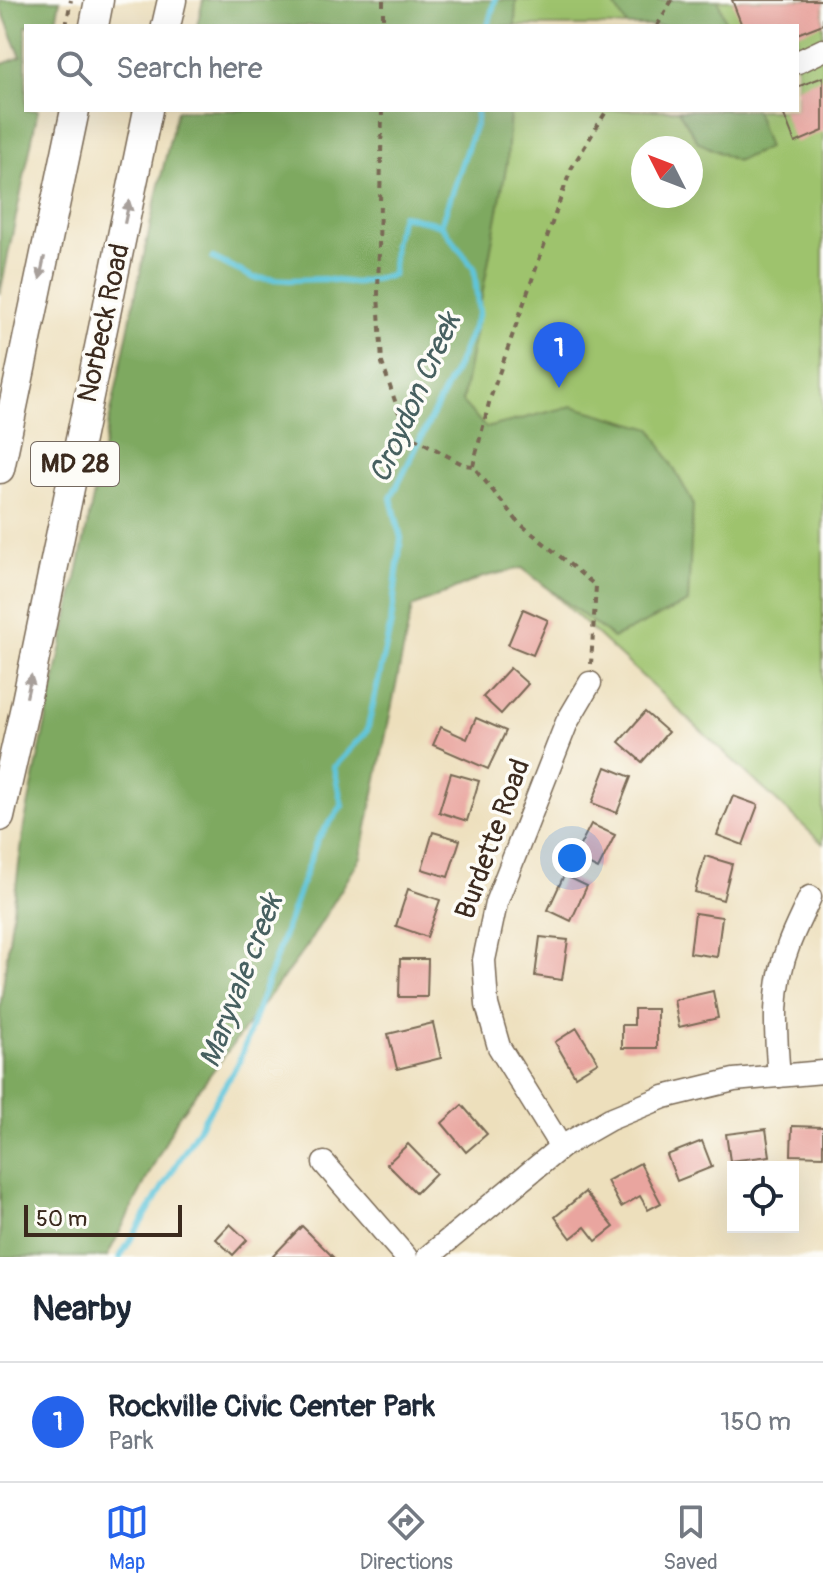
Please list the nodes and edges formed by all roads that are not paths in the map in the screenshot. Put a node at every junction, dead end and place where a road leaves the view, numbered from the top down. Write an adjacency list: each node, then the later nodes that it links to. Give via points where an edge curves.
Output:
1 (99, 0): 3 (main road)
2 (172, 0): 4 (main road)
3 (94, 24)
4 (166, 24)
5 (823, 50): 6 (street)
6 (799, 62)
7 (75, 112): 9 (main road, MD 28, one-way to 9)
8 (148, 112): 11 (main road, Norbeck Road / MD 28, one-way to 8)
9 (0, 469)
10 (590, 683): 15 (street, Burdette Road, via 567,722 496,903 484,960 487,1005 499,1047)
11 (0, 817)
12 (810, 897): 14 (street, via 778,982)
13 (823, 1072): 14 (street)
14 (779, 1076): 15 (street, via 734,1080 664,1097)
15 (561, 1147): 18 (street)
16 (324, 1163): 17 (street)
17 (406, 1257)
18 (428, 1257)

